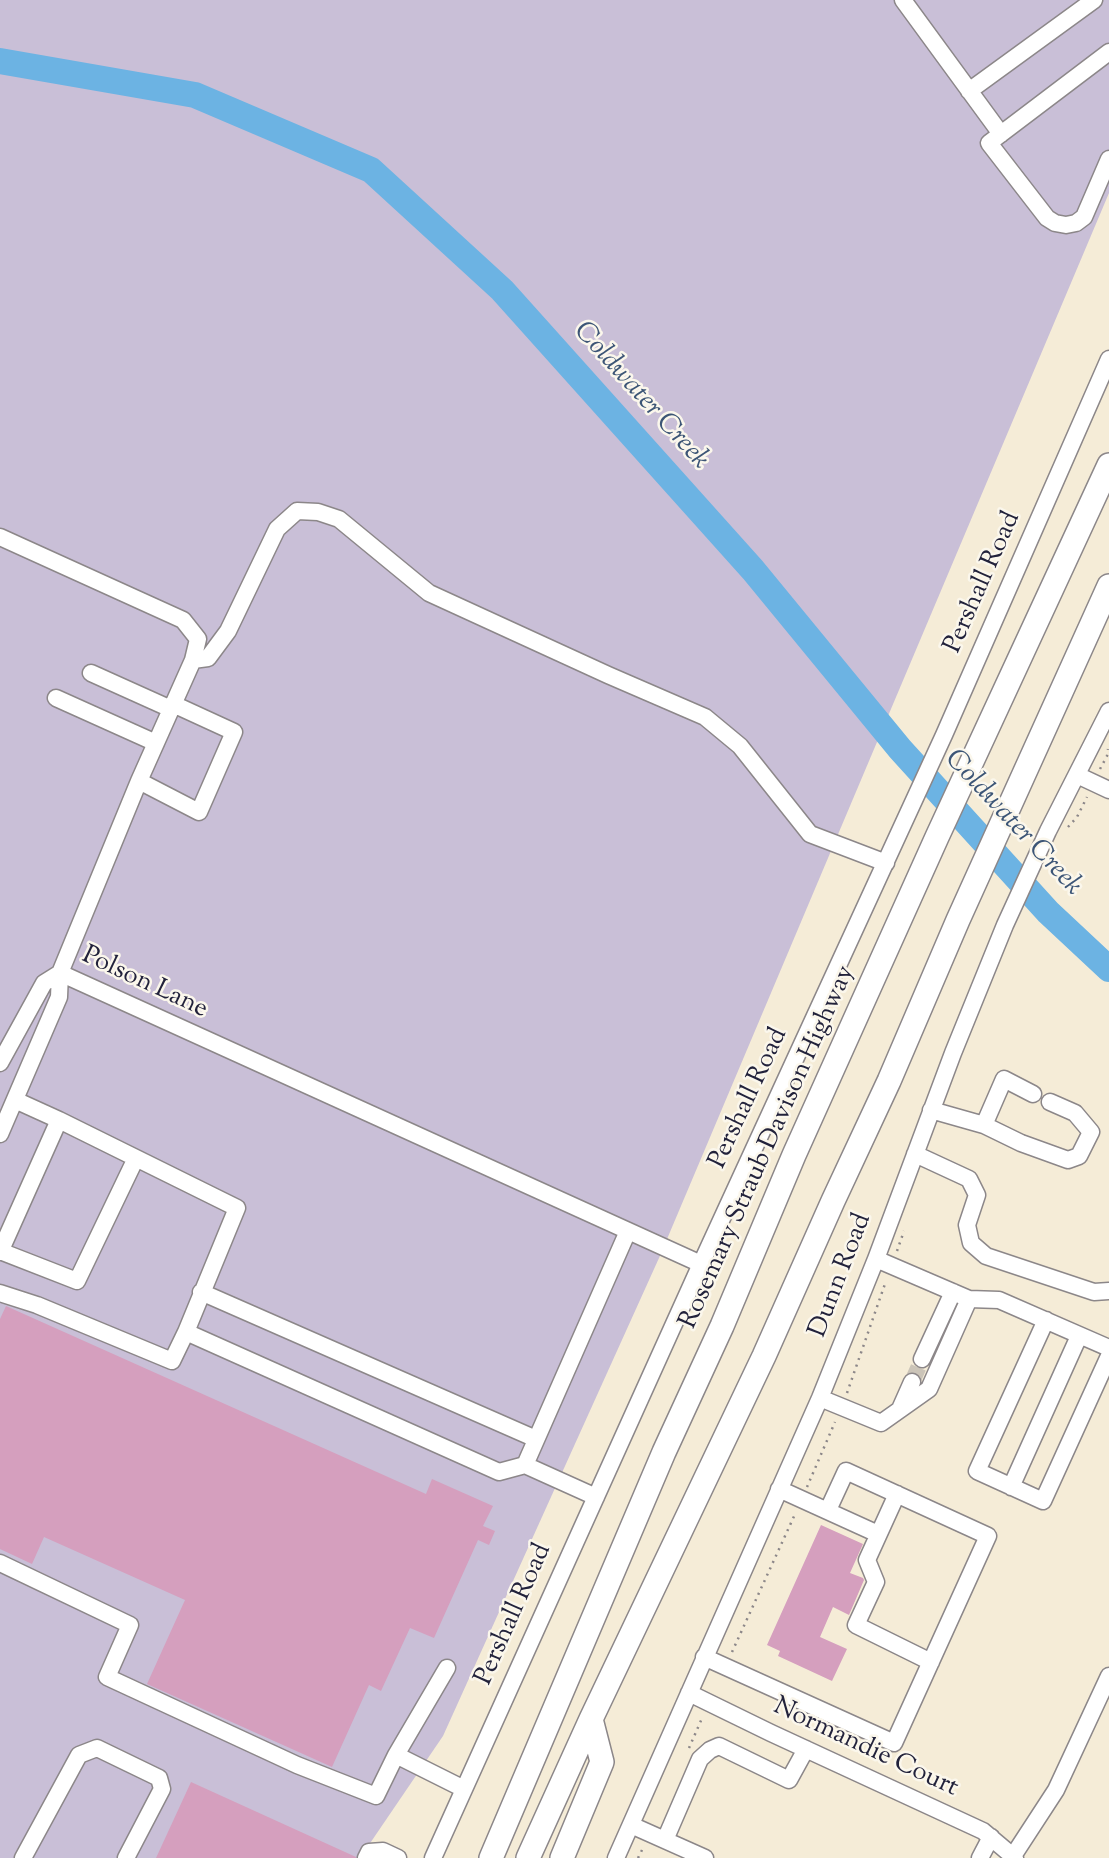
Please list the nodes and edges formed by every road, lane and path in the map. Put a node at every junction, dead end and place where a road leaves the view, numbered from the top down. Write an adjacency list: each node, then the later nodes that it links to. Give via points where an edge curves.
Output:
1 (903, 0): 4 (street)
2 (1094, 0): 4 (street)
3 (1109, 52): 5 (street)
4 (970, 91): 5 (street)
5 (1001, 134): 6 (street, via 989,143 1055,223 1076,223 1084,217)
6 (1109, 159)
7 (1109, 359): 24 (street, Pershall Road)
8 (1109, 465): 79 (highway, Rosemary Straub Davison Highway, via 794,1155)
9 (0, 537): 11 (street, via 183,620 198,639)
10 (1109, 586): 74 (highway, via 764,1356)
11 (193, 660): 14 (street, Polson Lane); 24 (street, via 208,658 228,631 277,529 297,511 318,512 339,519 429,593 705,717 740,746 810,834)
12 (91, 673): 14 (street)
13 (56, 698): 16 (street)
14 (172, 706): 16 (street, Polson Lane); 20 (street, via 234,732 199,812)
15 (1109, 711): 19 (street, Dunn Road)
16 (156, 743): 20 (street, Polson Lane)
17 (1109, 746): 18 (path)
18 (1102, 765)
19 (1077, 775): 21 (street); 30 (street, Dunn Road, via 1005,925)
20 (139, 781): 25 (street, Polson Lane)
21 (1109, 790)
22 (1084, 803): 23 (path)
23 (1064, 831)
24 (886, 863): 39 (street, Pershall Road)
25 (60, 973): 26 (street, via 44,984); 28 (street, via 59,997); 36 (street, Polson Lane)
26 (0, 1063)
27 (1033, 1094): 32 (street, via 1004,1079)
28 (15, 1100): 31 (street); 33 (street)
29 (1050, 1102): 32 (street, via 1075,1113 1091,1132 1079,1156 1068,1160)
30 (931, 1110): 32 (street); 34 (street, Dunn Road)
31 (59, 1120): 35 (street); 37 (street)
32 (984, 1125)
33 (0, 1134)
34 (915, 1154): 38 (street, Dunn Road); 41 (street, via 969,1179 977,1195 967,1225 971,1243 986,1256 1094,1292)
35 (136, 1158): 37 (street, via 77,1281); 42 (street, via 237,1208)
36 (628, 1231): 39 (street, Polson Lane); 57 (street)
37 (0, 1251)
38 (876, 1259): 43 (street); 53 (street, Dunn Road)
39 (701, 1264): 63 (street, Pershall Road)
40 (885, 1283): 54 (path)
41 (1109, 1290)
42 (201, 1292): 47 (street); 57 (street)
43 (953, 1292): 45 (street); 51 (street)
44 (0, 1293): 47 (street, via 172,1361)
45 (969, 1299): 46 (street, via 999,1300); 55 (street, via 929,1390)
46 (1046, 1320): 48 (street); 60 (street, via 976,1471)
47 (186, 1332): 58 (street, via 499,1472)
48 (1079, 1336): 49 (street); 60 (street)
49 (1109, 1348)
50 (1109, 1356): 60 (street, via 1044,1502)
51 (922, 1359)
52 (912, 1382): 55 (street)
53 (820, 1398): 55 (street, via 881,1423); 61 (street, Dunn Road)
54 (845, 1398)
55 (899, 1411)
56 (835, 1420): 59 (path)
57 (536, 1439): 58 (street)
58 (525, 1465): 63 (street)
59 (807, 1485)
60 (1011, 1486)
61 (779, 1489): 65 (street); 69 (street, Dunn Road)
62 (897, 1494): 65 (street, via 846,1471); 66 (street); 70 (street, via 988,1536)
63 (596, 1497): 77 (street, Pershall Road)
64 (798, 1507): 68 (path)
65 (828, 1510): 66 (street)
66 (878, 1534): 70 (street, via 867,1560 876,1582 856,1626)
67 (0, 1563): 76 (street, via 130,1625 107,1677 297,1765 376,1796)
68 (731, 1655)
69 (704, 1657): 70 (street, via 894,1743); 73 (street, Dunn Road)
70 (931, 1662)
71 (447, 1668): 76 (street)
72 (1109, 1676): 83 (street, via 1056,1790)
73 (689, 1693): 75 (street, Normandie Court); 78 (street, Dunn Road)
74 (591, 1718): 91 (highway); 92 (highway, via 601,1762)
75 (806, 1749): 80 (street, Normandie Court); 81 (street, via 789,1780 719,1746 710,1750 700,1759)
76 (396, 1755): 77 (street)
77 (464, 1789): 88 (street, Pershall Road)
78 (631, 1825): 81 (street); 93 (street, Dunn Road)
79 (501, 1836): 89 (highway); 90 (highway, Rosemary Straub Davison Highway)
80 (991, 1838): 83 (street, Normandie Court); 96 (street)
81 (665, 1840): 95 (street)
82 (645, 1845): 94 (path)
83 (1014, 1857)
84 (23, 1858): 85 (street, via 79,1755 97,1748 159,1778 162,1790)
85 (125, 1858)
86 (366, 1858): 87 (street, via 369,1852 383,1851)
87 (398, 1858)
88 (433, 1858)
89 (476, 1858)
90 (491, 1858)
91 (528, 1858)
92 (562, 1858)
93 (616, 1858)
94 (638, 1858)
95 (705, 1858)
96 (980, 1858)

